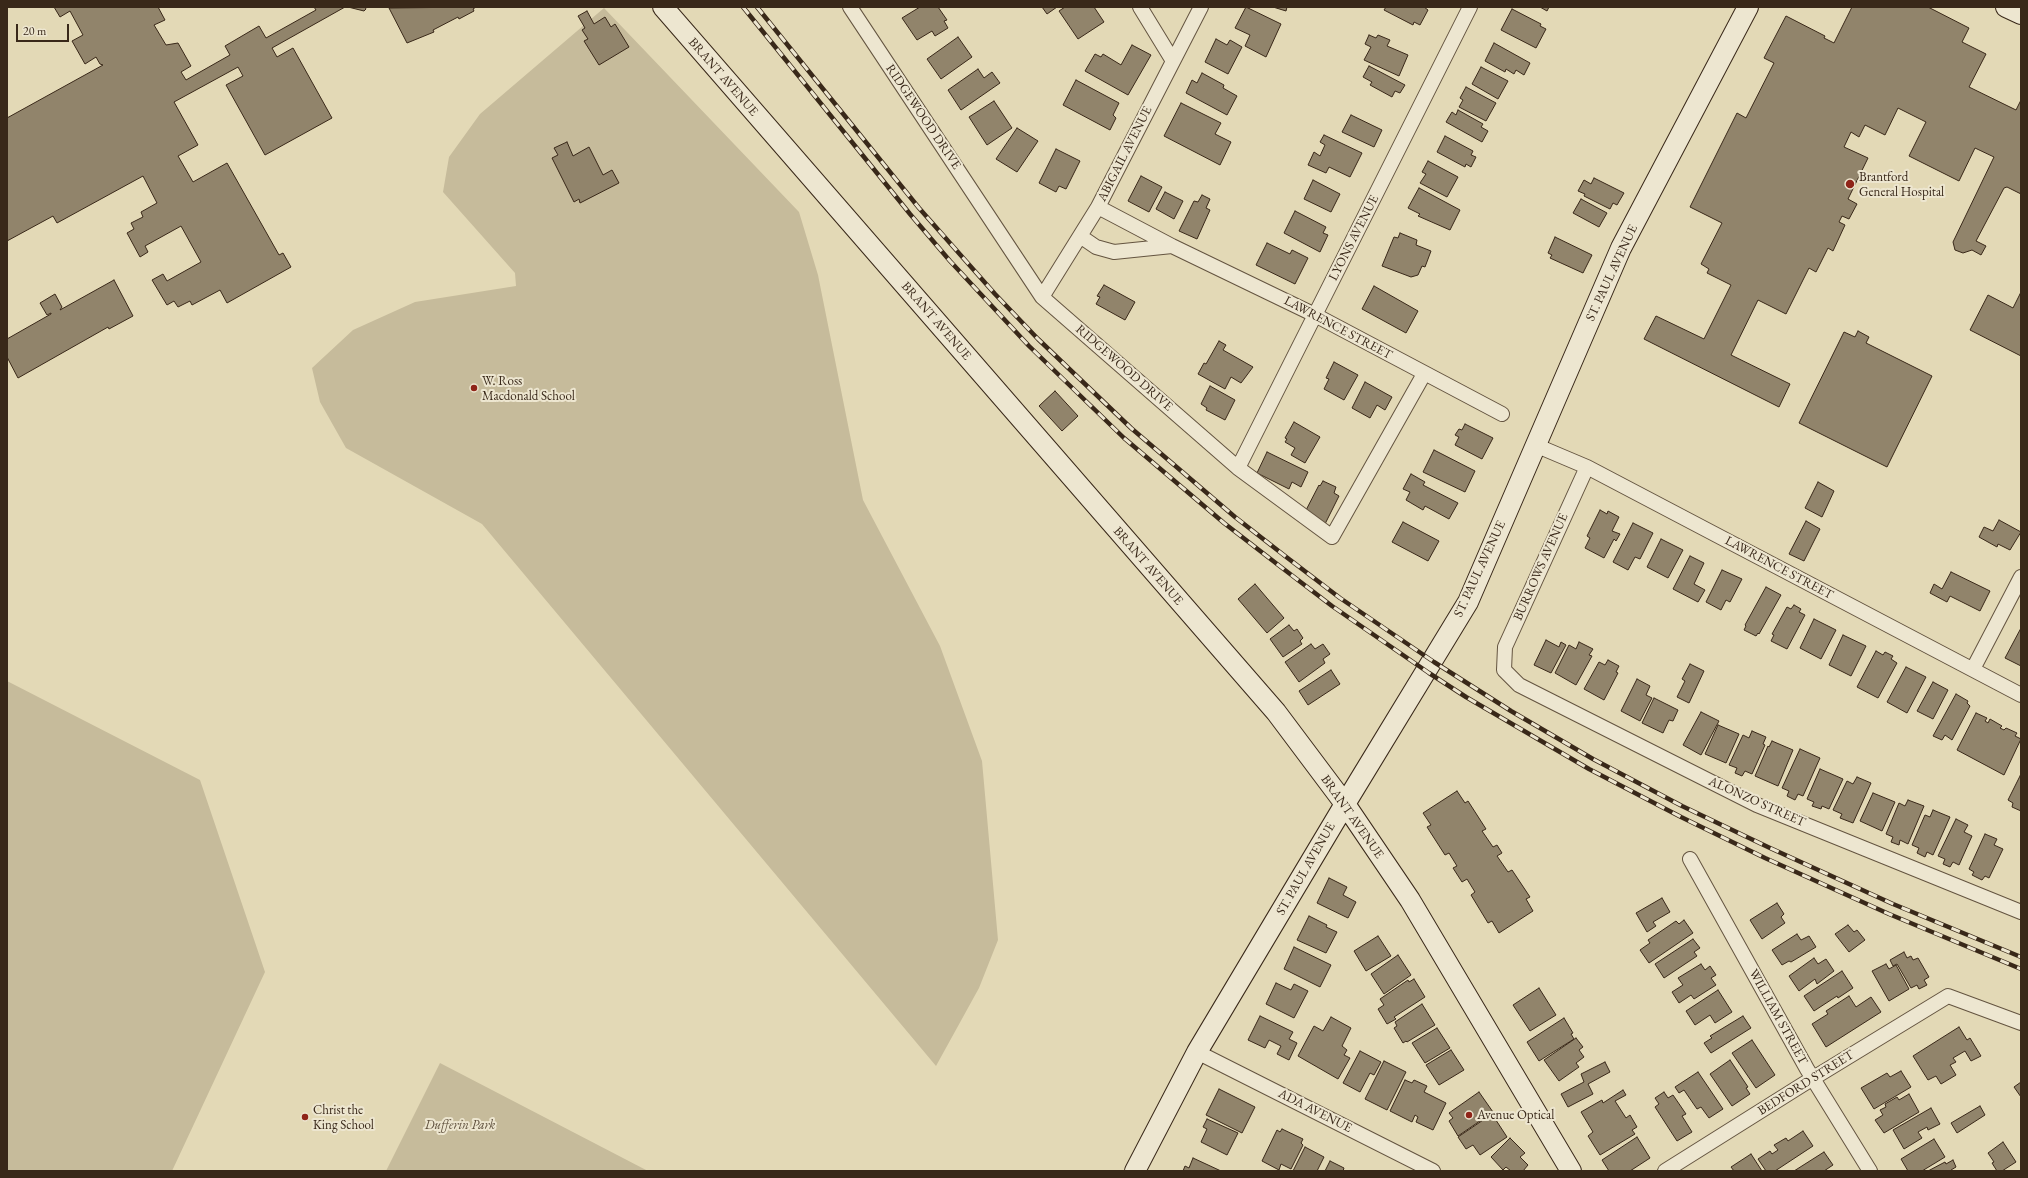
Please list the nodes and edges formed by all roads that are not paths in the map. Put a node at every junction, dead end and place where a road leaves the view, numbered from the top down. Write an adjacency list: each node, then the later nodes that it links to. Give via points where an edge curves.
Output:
1 (663, 7): 24 (main road, BRANT AVENUE, via 1276,712)
2 (850, 7): 13 (street, RIDGEWOOD DRIVE)
3 (1140, 7): 9 (street)
4 (1201, 7): 9 (street, ABIGAIL AVENUE)
5 (1470, 7): 14 (street, LYONS AVENUE)
6 (1748, 7): 17 (main road, ST. PAUL AVENUE, via 1621,248)
7 (2006, 7): 8 (main road)
8 (2021, 14)
9 (1173, 61): 10 (street, ABIGAIL AVENUE)
10 (1098, 206): 11 (street, ABIGAIL AVENUE); 12 (street, LAWRENCE STREET)
11 (1080, 236): 12 (street, via 1096,246 1114,252); 13 (street, ABIGAIL AVENUE)
12 (1172, 246): 14 (street, LAWRENCE STREET)
13 (1042, 297): 18 (street, RIDGEWOOD DRIVE)
14 (1315, 315): 15 (street, LAWRENCE STREET); 18 (street, LYONS AVENUE)
15 (1424, 374): 16 (street, LAWRENCE STREET); 18 (street, RIDGEWOOD DRIVE, via 1332,537)
16 (1502, 414)
17 (1535, 445): 19 (street, LAWRENCE STREET); 24 (main road, ST. PAUL AVENUE, via 1468,602)
18 (1238, 468)
19 (1587, 468): 21 (street, LAWRENCE STREET); 22 (street, BURROWS AVENUE, via 1505,647)
20 (2021, 577): 21 (street)
21 (1973, 669): 23 (street, LAWRENCE STREET)
22 (1504, 670): 26 (street, ALONZO STREET, via 1519,685 1757,805)
23 (2021, 695)
24 (1344, 804): 28 (main road, ST. PAUL AVENUE); 32 (main road, BRANT AVENUE, via 1410,900)
25 (1690, 859): 29 (street, WILLIAM STREET)
26 (2021, 912)
27 (2021, 1023): 29 (street, BEDFORD STREET, via 1948,996)
28 (1197, 1052): 30 (main road, ST. PAUL AVENUE); 31 (street, ADA AVENUE)
29 (1810, 1074): 33 (street, BEDFORD STREET); 34 (street, WILLIAM STREET)
30 (1135, 1171)
31 (1433, 1171)
32 (1571, 1171)
33 (1665, 1171)
34 (1870, 1171)

